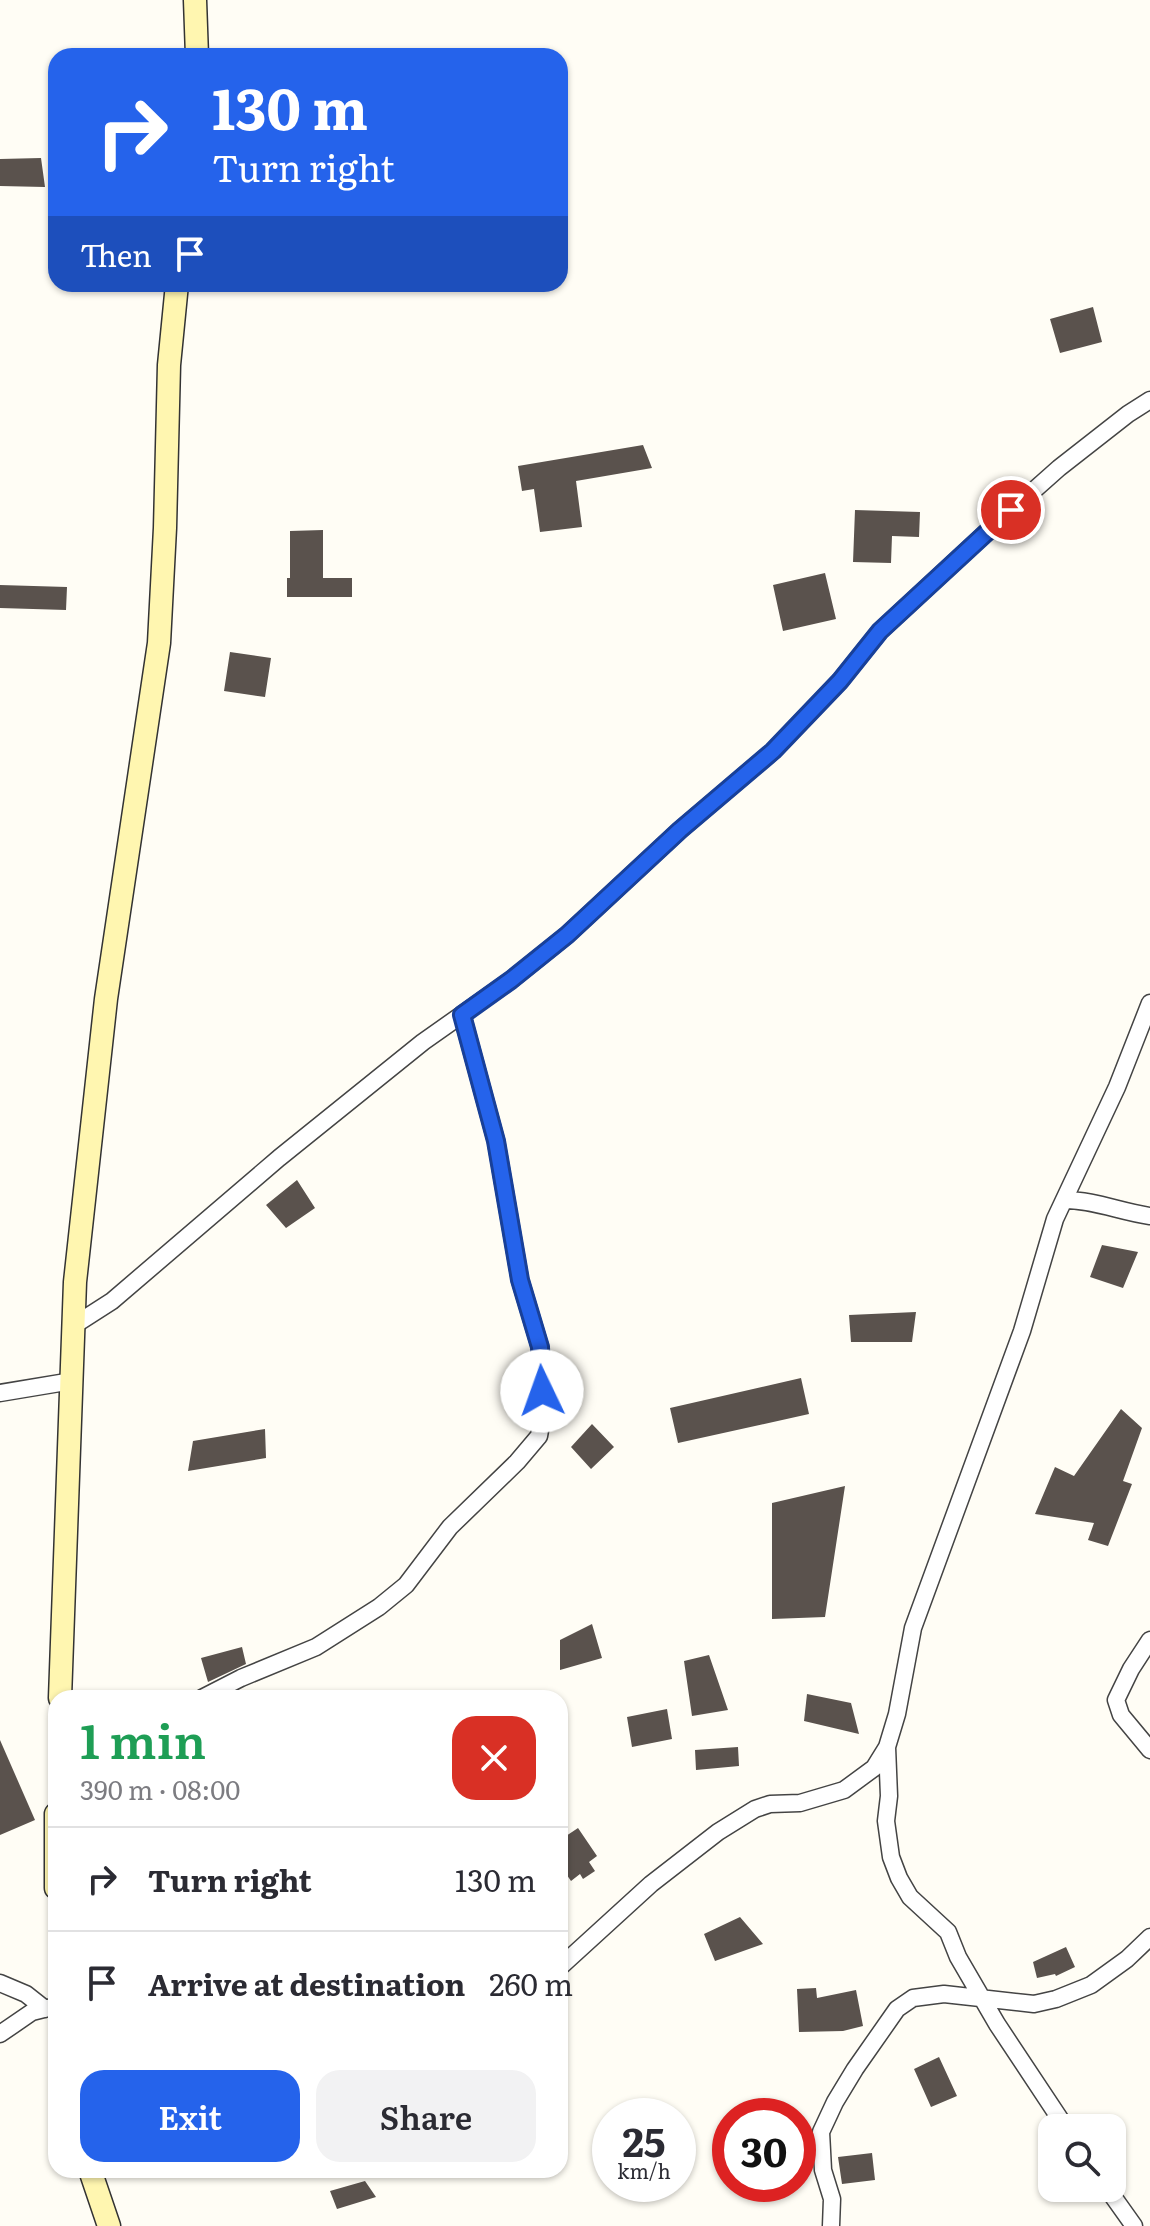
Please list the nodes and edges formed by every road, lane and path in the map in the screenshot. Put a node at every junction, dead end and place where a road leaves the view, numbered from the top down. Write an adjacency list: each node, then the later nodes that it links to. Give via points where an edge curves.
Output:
1 (195, 0): 2 (street)
2 (197, 48)
3 (176, 292): 9 (street, via 159,643 106,999)
4 (1150, 400): 6 (street, via 1000,520 880,631 773,751 567,935)
5 (1150, 1003): 7 (street)
6 (462, 1015): 9 (street, via 279,1158 112,1301); 14 (street, via 496,1141 520,1280 540,1347 539,1436 450,1527 406,1585 379,1607 316,1647)
7 (1065, 1200): 8 (street); 15 (street, via 913,1628)
8 (1150, 1216)
9 (73, 1326): 10 (street)
10 (72, 1381): 11 (street); 13 (street)
11 (0, 1393)
12 (1150, 1640): 16 (street, via 1116,1700 1121,1715)
13 (60, 1690)
14 (218, 1690)
15 (887, 1747): 18 (street, via 874,1768 844,1790 755,1809 718,1832); 20 (street, via 891,1857 910,1897 948,1932)
16 (1150, 1750)
17 (1150, 1937): 20 (street, via 1091,1985 1056,1999 1034,2004)
18 (568, 1960)
19 (0, 1983): 21 (street)
20 (983, 1999): 24 (street); 28 (street, via 944,1994 913,1998 897,2009 870,2045 821,2132)
21 (48, 2005)
22 (48, 2008): 23 (street)
23 (0, 2034)
24 (1057, 2114)
25 (93, 2178): 27 (street)
26 (1117, 2202): 29 (street)
27 (109, 2226)
28 (831, 2226)
29 (1134, 2226)

